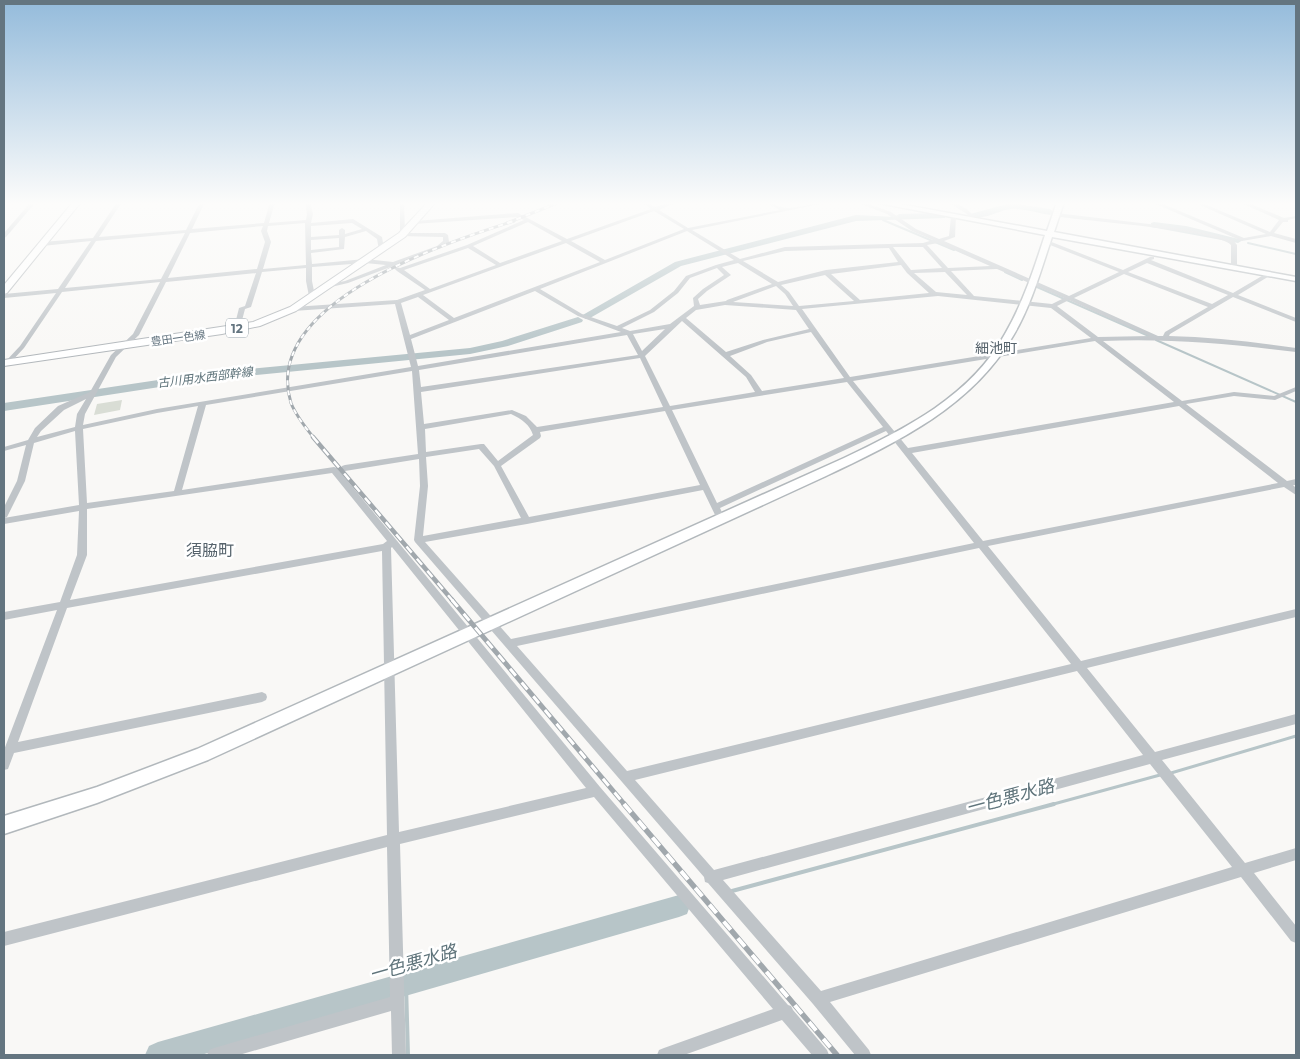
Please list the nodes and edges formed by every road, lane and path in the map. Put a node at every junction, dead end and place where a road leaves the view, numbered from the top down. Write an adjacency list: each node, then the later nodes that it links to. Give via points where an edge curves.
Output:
1 (36, 251): 51 (main road)
2 (86, 251): 49 (street)
3 (178, 251): 44 (street)
4 (265, 251): 37 (street)
5 (314, 251): 23 (street)
6 (378, 251): 26 (main road, 豊田一色線 / 12)
7 (428, 251): 34 (street)
8 (449, 251): 34 (street)
9 (477, 251): 30 (street)
10 (535, 251): 30 (street)
11 (585, 251): 28 (street)
12 (632, 251): 28 (street)
13 (723, 251): 25 (street)
14 (774, 251): 25 (street)
15 (893, 251): 29 (street)
16 (929, 251): 36 (street)
17 (961, 251): 35 (street)
18 (1043, 251): 45 (street)
19 (1081, 251): 40 (street)
20 (1143, 251): 24 (street)
21 (1144, 251): 33 (street)
22 (1234, 251): 33 (street)
23 (309, 252): 31 (street)
24 (1159, 254): 27 (street); 33 (street)
25 (736, 260): 32 (street); 46 (street)
26 (365, 261): 31 (street); 34 (street); 47 (main road, 豊田一色線 / 12)
27 (1148, 261): 40 (street); 54 (street)
28 (605, 262): 48 (street)
29 (900, 263): 38 (street); 39 (street)
30 (498, 264): 50 (street)
31 (309, 266): 37 (street); 56 (street)
32 (718, 266): 64 (street, via 728,275 695,299); 73 (street, via 688,277 676,292 652,311)
33 (1234, 266): 41 (street); 42 (street)
34 (396, 267): 47 (street); 50 (street)
35 (999, 267): 36 (street); 45 (street)
36 (944, 269): 39 (street); 57 (street)
37 (260, 270): 44 (street); 72 (street, via 248,307 242,308)
38 (826, 272): 46 (street); 60 (street)
39 (909, 272): 53 (street)
40 (1123, 272): 58 (street); 65 (street)
41 (1269, 274): 43 (street); 54 (street)
42 (1296, 275)
43 (1296, 279)
44 (163, 280): 49 (street); 80 (street, via 136,335)
45 (1032, 281): 58 (street); 62 (street)
46 (775, 283): 61 (street); 67 (street)
47 (331, 285): 56 (main road, 豊田一色線 / 12)
48 (536, 289): 70 (street); 73 (street, via 580,315)
49 (59, 290): 55 (street); 85 (street, via 22,347)
50 (428, 290): 52 (street)
51 (4, 291)
52 (418, 294): 59 (street); 70 (street)
53 (934, 294): 57 (street); 60 (street)
54 (1235, 295): 65 (street); 69 (street)
55 (4, 296)
56 (312, 296): 66 (main road, 豊田一色線 / 12)
57 (973, 298): 62 (street)
58 (1068, 299): 63 (street); 76 (street)
59 (398, 302): 66 (street); 77 (street)
60 (859, 302): 67 (street)
61 (725, 303): 64 (street); 67 (street)
62 (1024, 303): 63 (street); 84 (street)
63 (1053, 306): 79 (street)
64 (697, 307): 68 (street)
65 (1214, 307): 78 (street, via 1167,333)
66 (293, 308): 72 (main road, 豊田一色線 / 12, via 256,324)
67 (797, 308): 74 (street)
68 (682, 318): 71 (street); 82 (street)
69 (1296, 320)
70 (454, 321): 77 (street)
71 (672, 326): 75 (street); 83 (street)
72 (237, 328): 80 (main road, 豊田一色線 / 12)
73 (618, 328): 75 (street)
74 (811, 330): 82 (street); 87 (street)
75 (629, 333): 83 (street); 86 (street)
76 (1156, 337): 78 (street); 79 (street)
77 (408, 338): 86 (street)
78 (1166, 338): 81 (street, via 1240,341)
79 (1097, 339): 84 (street); 92 (street)
80 (124, 346): 85 (main road, 豊田一色線 / 12); 90 (street, via 114,356)
81 (1296, 350)
82 (725, 355): 91 (street, via 749,376)
83 (642, 356): 89 (street); 94 (street)
84 (996, 356): 87 (street); 98 (street, via 970,384 946,403)
85 (6, 363)
86 (415, 368): 89 (street); 93 (street)
87 (848, 379): 91 (street); 98 (street)
88 (1296, 389): 92 (street, via 1275,398 1234,394)
89 (417, 390): 95 (street)
90 (93, 393): 96 (street, via 81,414); 99 (street, via 56,412)
91 (759, 393): 94 (street)
92 (1180, 403): 101 (street); 106 (street)
93 (203, 404): 96 (street); 109 (street)
94 (667, 408): 97 (street); 107 (street)
95 (421, 426): 97 (street, via 512,412 521,415); 102 (street)
96 (78, 428): 99 (street); 110 (street)
97 (536, 430): 103 (street, via 537,436)
98 (891, 433): 101 (street); 111 (street); 113 (street)
99 (31, 441): 100 (street); 112 (street, via 21,481)
100 (4, 449)
101 (907, 451): 117 (street)
102 (422, 456): 103 (street, via 480,446); 104 (street); 116 (street, via 424,486)
103 (497, 465): 115 (street)
104 (345, 468)
105 (1296, 482): 106 (street)
106 (1286, 484): 108 (street); 117 (street)
107 (705, 487): 111 (street); 115 (street)
108 (1296, 492)
109 (177, 494): 110 (street); 118 (street, via 334,470)
110 (83, 507): 114 (street); 119 (street, via 82,555)
111 (715, 507): 113 (street)
112 (4, 514)
113 (721, 519): 122 (street)
114 (4, 521)
115 (527, 521): 116 (street)
116 (418, 540): 122 (street)
117 (982, 544): 124 (street); 125 (street)
118 (389, 545): 119 (street); 123 (street); 126 (street)
119 (65, 605): 121 (street); 129 (street)
120 (1296, 614): 125 (street)
121 (4, 616)
122 (491, 624): 123 (street); 124 (street)
123 (468, 635): 126 (street); 133 (street)
124 (508, 644): 132 (street)
125 (1079, 666): 130 (street); 132 (street)
126 (390, 671): 134 (street, via 202,755); 135 (street)
127 (262, 697): 129 (street)
128 (1296, 719): 130 (street)
129 (10, 748): 131 (street)
130 (1152, 757): 137 (street); 138 (street)
131 (4, 764)
132 (625, 777): 138 (street)
133 (596, 791): 135 (street); 143 (street)
134 (4, 825)
135 (395, 840): 140 (street); 142 (street)
136 (1296, 854): 137 (street)
137 (1245, 871): 139 (street); 141 (street)
138 (710, 877): 141 (street)
139 (1296, 936)
140 (4, 939)
141 (818, 999): 148 (street)
142 (398, 1002): 144 (street); 145 (street)
143 (786, 1011): 146 (street); 147 (street)
144 (214, 1055)
145 (398, 1055)
146 (664, 1055)
147 (822, 1055)
148 (864, 1055)

